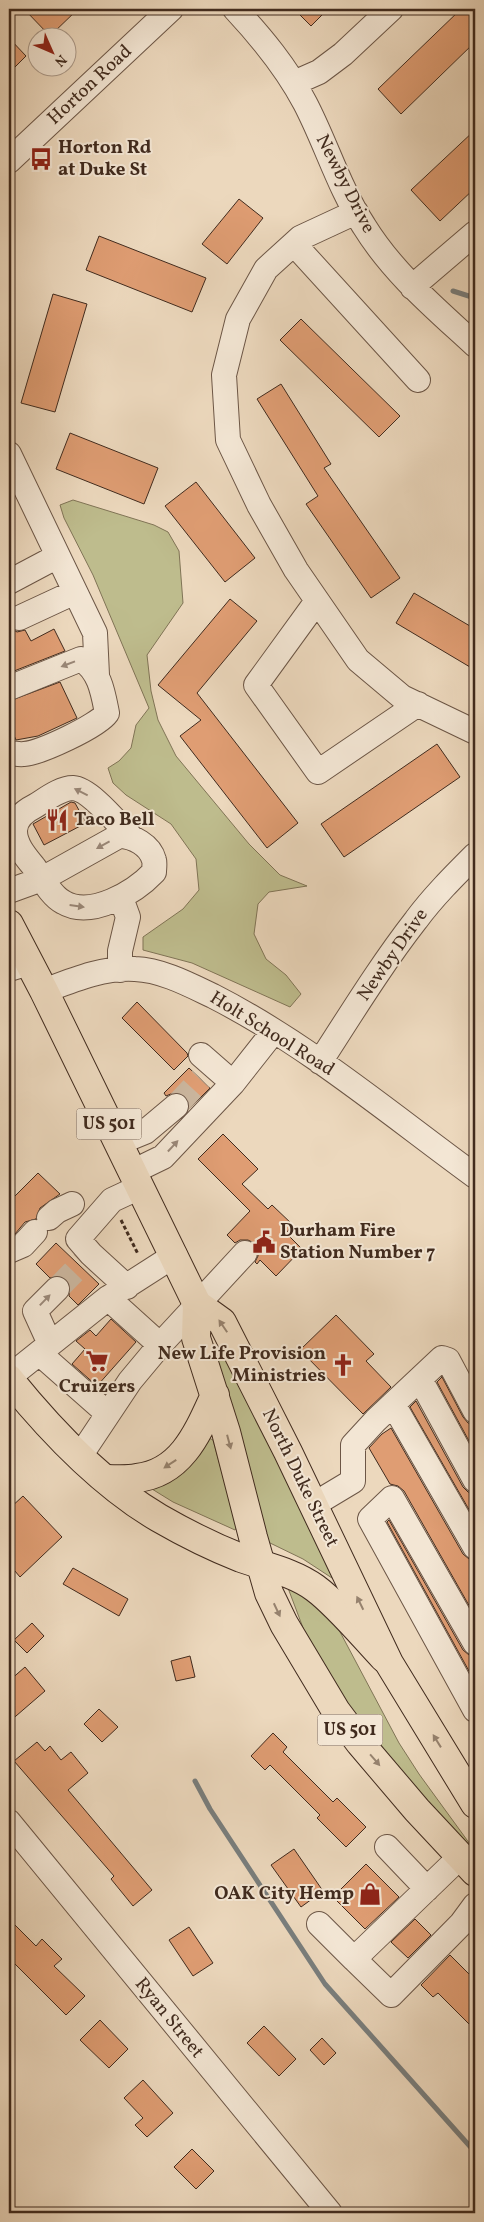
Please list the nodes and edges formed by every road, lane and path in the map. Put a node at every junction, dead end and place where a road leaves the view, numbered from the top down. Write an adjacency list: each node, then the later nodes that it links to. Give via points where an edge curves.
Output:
1 (171, 9): 5 (street, Horton Road)
2 (235, 9): 4 (street, Newby Drive, via 270,48)
3 (391, 9): 4 (street, via 343,54 319,72)
4 (294, 83): 6 (street, Newby Drive)
5 (9, 161)
6 (356, 212): 8 (street, via 300,238); 9 (street, Newby Drive, via 389,261)
7 (475, 233): 9 (street)
8 (294, 244): 11 (street); 16 (street, via 266,269 238,319 224,375 228,440 259,506)
9 (412, 287): 10 (street, Newby Drive)
10 (475, 345)
11 (418, 380)
12 (9, 454): 13 (street)
13 (58, 556): 14 (street); 15 (street)
14 (9, 582)
15 (75, 592): 17 (street); 18 (street, via 96,633)
16 (317, 601): 20 (street, via 358,660 402,697); 20 (street, via 256,685 318,772)
17 (19, 618)
18 (98, 675): 19 (street, one-way to 19, via 90,664 81,659); 22 (street, via 107,713 103,719 72,737 25,754)
19 (9, 688)
20 (418, 704): 21 (street)
21 (475, 732)
22 (9, 753)
23 (130, 836): 25 (street, one-way to 25, via 119,836); 25 (street, one-way to 25, via 89,796 73,788 63,791 26,810 18,819 15,831 18,846); 27 (street, via 143,844 154,859 154,872)
24 (475, 856): 33 (street, Newby Drive, via 417,918)
25 (42, 879): 26 (street); 27 (street, one-way to 27, via 62,902 75,907)
26 (9, 891)
27 (121, 898): 30 (street, via 128,917 120,951)
28 (9, 924): 29 (main road, US 501)
29 (19, 966): 31 (main road, US 501)
30 (120, 970): 31 (street, Holt School Road, via 82,977); 32 (street, Holt School Road, via 148,970 192,986)
31 (44, 992): 37 (main road, US 501)
32 (274, 1031): 33 (street, Holt School Road); 35 (street)
33 (320, 1062): 38 (street, Holt School Road)
34 (205, 1066): 35 (street)
35 (233, 1083): 39 (street, one-way to 35, via 163,1157)
36 (176, 1106): 37 (street, via 145,1132)
37 (118, 1143): 39 (main road, US 501)
38 (475, 1176)
39 (136, 1179): 40 (street); 44 (main road, US 501)
40 (112, 1200): 45 (path); 47 (street, via 78,1239)
41 (72, 1204): 42 (street, via 57,1211 24,1245)
42 (9, 1251)
43 (246, 1253): 48 (street)
44 (175, 1255): 45 (street); 48 (main road, US 501)
45 (147, 1273): 47 (street)
46 (57, 1288): 50 (street, one-way to 46, via 35,1311)
47 (117, 1293): 49 (street); 50 (street)
48 (197, 1304): 49 (street); 53 (main road, US 501, via 196,1338); 60 (main road, North Duke Street, one-way to 48, via 222,1322)
49 (160, 1345): 56 (street)
50 (44, 1349): 52 (street); 56 (street)
51 (420, 1379): 54 (street); 55 (street, via 442,1358 448,1360); 59 (street)
52 (10, 1384): 57 (main road)
53 (215, 1395): 58 (main road, one-way to 58, via 196,1437 175,1462 148,1476); 62 (main road, US 501, one-way to 62)
54 (393, 1404): 60 (street, via 353,1445 353,1481); 61 (street)
55 (475, 1410)
56 (107, 1413): 57 (street)
57 (80, 1456): 58 (main road)
58 (106, 1479): 62 (main road, via 172,1526)
59 (475, 1480)
60 (313, 1505): 64 (main road, North Duke Street, one-way to 60)
61 (475, 1547)
62 (261, 1564): 64 (main road, via 286,1572 314,1588); 69 (main road, US 501, one-way to 69, via 269,1593 284,1624 336,1711 360,1743)
63 (475, 1642): 65 (street, via 392,1498 370,1519)
64 (389, 1663): 66 (main road, one-way to 64)
65 (475, 1710)
66 (475, 1804)
67 (9, 1822): 74 (street, Ryan Street)
68 (387, 1847): 70 (street)
69 (468, 1864): 70 (street)
70 (427, 1889): 73 (street)
71 (475, 1905): 73 (street, via 461,1924 391,1995)
72 (319, 1924): 73 (street)
73 (354, 1959)
74 (328, 2213)

